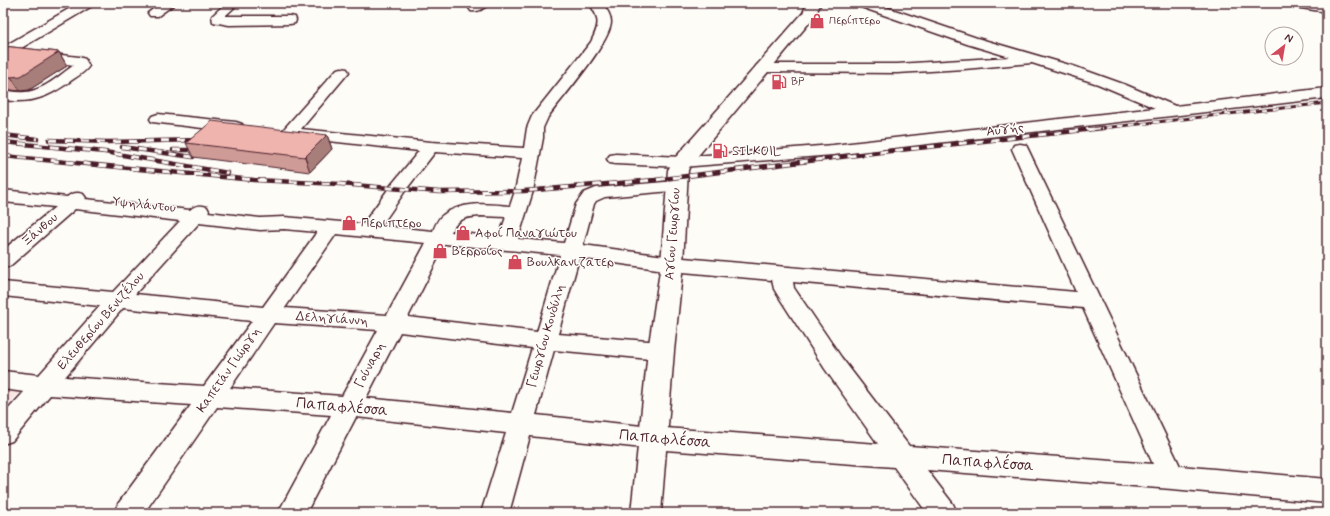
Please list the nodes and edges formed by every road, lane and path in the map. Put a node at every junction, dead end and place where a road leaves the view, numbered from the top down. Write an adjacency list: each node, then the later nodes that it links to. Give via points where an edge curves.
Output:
1 (88, 3): 11 (street)
2 (170, 3): 9 (street)
3 (233, 3): 10 (street, via 218,16 218,19)
4 (595, 3): 22 (street, via 604,14 603,32 540,116 535,128 536,138)
5 (814, 3): 13 (main road, Αγίου Γεωργίου, via 809,14)
6 (862, 3): 12 (street)
7 (1294, 3): 8 (street)
8 (1327, 8)
9 (154, 14)
10 (290, 20)
11 (3, 53): 16 (street, via 74,60 82,66 47,90 34,95)
12 (1032, 59): 13 (street, via 838,70); 17 (street, via 1084,74)
13 (762, 68): 24 (main road, Αγίου Γεωργίου)
14 (342, 72): 20 (street, via 281,132)
15 (1327, 93): 17 (street, Αυγής)
16 (3, 95)
17 (1172, 110): 24 (street, Αυγής, via 833,150)
18 (158, 119): 19 (street)
19 (251, 129)
20 (431, 147): 22 (street); 32 (street)
21 (1020, 148): 41 (street)
22 (531, 154): 29 (street)
23 (616, 159): 24 (street, Αυγής)
24 (682, 162): 25 (main road, Αγίου Γεωργίου)
25 (676, 186): 35 (street, Γεωργίου Κονδύλη, via 602,192 590,196 585,204); 37 (main road, Αγίου Γεωργίου)
26 (3, 190): 28 (street, Υψηλάντου)
27 (3, 196): 28 (street, Υψηλάντου)
28 (74, 201): 30 (street, Υψηλάντου); 36 (street, Ξάνθου)
29 (517, 212): 33 (street, Γούναρη, via 467,211 455,215 448,220); 34 (street)
30 (198, 214): 31 (street, Υψηλάντου, via 260,224 284,223); 40 (street, Ελευθερίου Βενιζέλου)
31 (330, 227): 32 (street, Υψηλάντου); 42 (street, Καπετάν Γιώργη)
32 (368, 231): 33 (street, Υψηλάντου)
33 (437, 239): 34 (street, Υψηλάντου); 43 (street, Γούναρη)
34 (506, 245): 35 (street, Υψηλάντου)
35 (571, 250): 37 (street, Υψηλάντου); 44 (street, Γεωργίου Κονδύλη)
36 (3, 261)
37 (672, 264): 38 (street, Υψηλάντου); 45 (main road, Αγίου Γεωργίου)
38 (781, 274): 41 (street, Υψηλάντου); 53 (street, via 784,290 833,363)
39 (3, 289): 40 (street, Δεληγιάννη)
40 (118, 300): 42 (street, Δεληγιάννη); 47 (street, Ελευθερίου Βενιζέλου)
41 (1090, 301): 54 (street)
42 (268, 315): 43 (street, Δεληγιάννη); 48 (street, Καπετάν Γιώργη)
43 (393, 323): 44 (street, Δεληγιάννη); 49 (street, Γούναρη)
44 (544, 341): 45 (street, Δεληγιάννη); 50 (street, Γεωργίου Κονδύλη)
45 (661, 351): 52 (main road, Αγίου Γεωργίου)
46 (3, 380): 47 (street, Παπαφλέσσα)
47 (46, 385): 48 (street, Παπαφλέσσα); 51 (street, Ελευθερίου Βενιζέλου)
48 (211, 396): 49 (street, Παπαφλέσσα); 56 (street, Καπετάν Γιώργη)
49 (349, 406): 50 (street, Παπαφλέσσα); 57 (street, Γούναρη)
50 (522, 424): 52 (street, Παπαφλέσσα); 58 (street, Γεωργίου Κονδύλη)
51 (3, 433)
52 (652, 438): 53 (street, Παπαφλέσσα); 59 (main road, Αγίου Γεωργίου)
53 (904, 458): 54 (street, Παπαφλέσσα); 60 (street)
54 (1172, 477): 55 (street, Παπαφλέσσα)
55 (1327, 492)
56 (128, 513)
57 (292, 513)
58 (495, 513)
59 (646, 513)
60 (943, 513)

